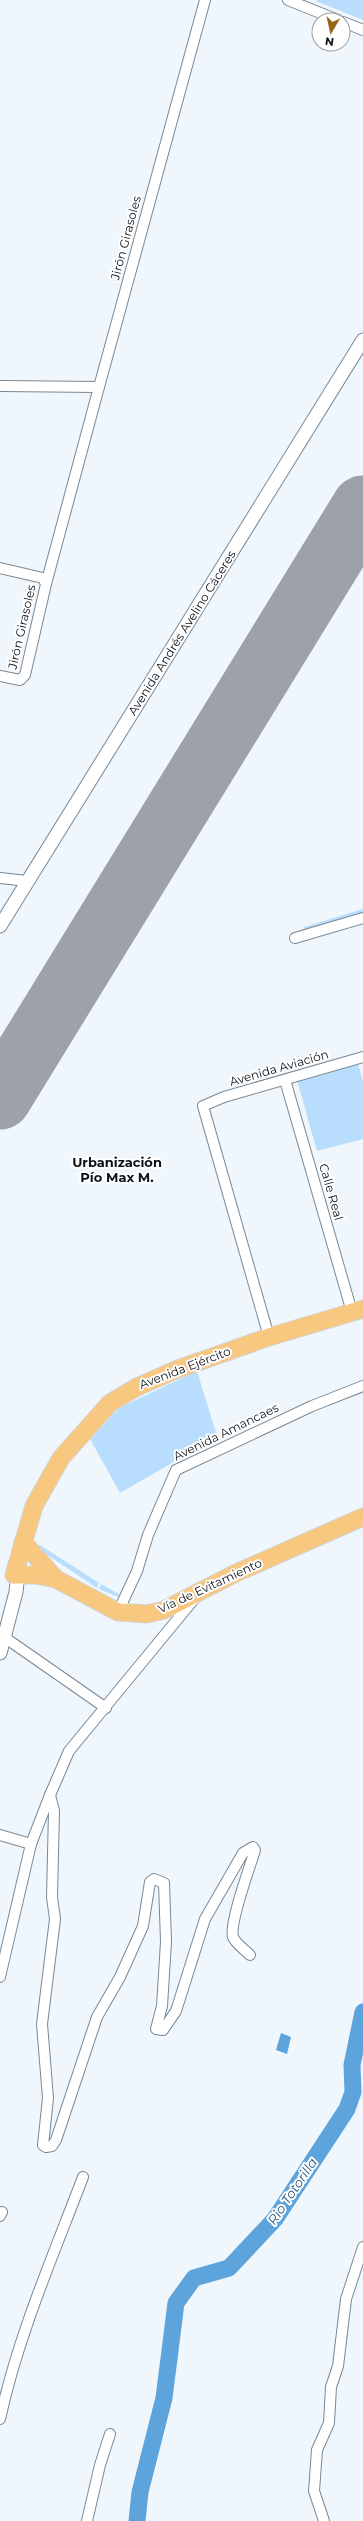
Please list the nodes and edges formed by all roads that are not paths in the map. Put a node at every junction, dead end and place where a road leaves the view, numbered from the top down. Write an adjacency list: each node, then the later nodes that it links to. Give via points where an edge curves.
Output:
1 (205, 0): 8 (street, Jirón Girasoles)
2 (288, 0): 3 (street)
3 (318, 12)
4 (351, 25): 5 (street)
5 (363, 30)
6 (363, 340): 13 (street, Avenida Andrés Avelino Cáceres)
7 (0, 386): 8 (street)
8 (99, 387): 10 (street, Jirón Girasoles)
9 (0, 568): 10 (street, Jirón Girasoles, via 43,578)
10 (46, 584): 11 (street, Jirón Girasoles, via 26,675 20,680)
11 (0, 676)
12 (0, 878): 13 (street)
13 (27, 881): 15 (street, Avenida Andrés Avelino Cáceres)
14 (363, 918): 16 (street)
15 (0, 926)
16 (295, 938)
17 (363, 1057): 18 (street, Avenida Aviación)
18 (285, 1080): 19 (street, Calle Real); 20 (street, Avenida Aviación, via 203,1106)
19 (357, 1310): 20 (highway, Avenida Ejército)
20 (269, 1337): 23 (highway, Avenida Ejército, via 178,1369 137,1387 110,1403 61,1458 34,1506)
21 (363, 1386): 27 (street, Avenida Amancaes, via 312,1406 176,1470 148,1535 137,1571)
22 (363, 1517): 26 (highway, Vía de Evitamiento)
23 (23, 1542): 24 (highway, Avenida Ejército); 25 (highway, Vía de Evitamiento)
24 (14, 1576): 25 (highway, Vía de Evitamiento, via 36,1575); 28 (street, Avenida Ejército); 29 (street, Avenida Ejército, via 17,1582 16,1592)
25 (56, 1579): 27 (highway, Vía de Evitamiento)
26 (198, 1593): 27 (highway, Vía de Evitamiento, via 164,1610 147,1614); 31 (street)
27 (118, 1612)
28 (0, 1620)
29 (4, 1637): 30 (street, Avenida Ejército); 31 (street)
30 (0, 1654)
31 (106, 1708): 32 (street, via 69,1751)
32 (50, 1796): 34 (street); 35 (street, via 54,1811 52,1898 55,1919 42,2024 48,2098 43,2145 52,2146 56,2140 97,2017 120,1977 143,1926 150,1882 159,1879 164,1883 167,1918 162,2006 156,2029 163,2030 176,2011 205,1919 243,1853 253,1847 255,1850 233,1934)
33 (0, 1835): 34 (street)
34 (31, 1844): 36 (street)
35 (250, 1955)
36 (0, 1977)
37 (83, 2177): 39 (street, via 36,2301 7,2388)
38 (363, 2247): 42 (street, via 346,2299 338,2366 331,2387 329,2423 317,2450 314,2491)
39 (0, 2419)
40 (110, 2434): 41 (street)
41 (87, 2521)
42 (324, 2521)

